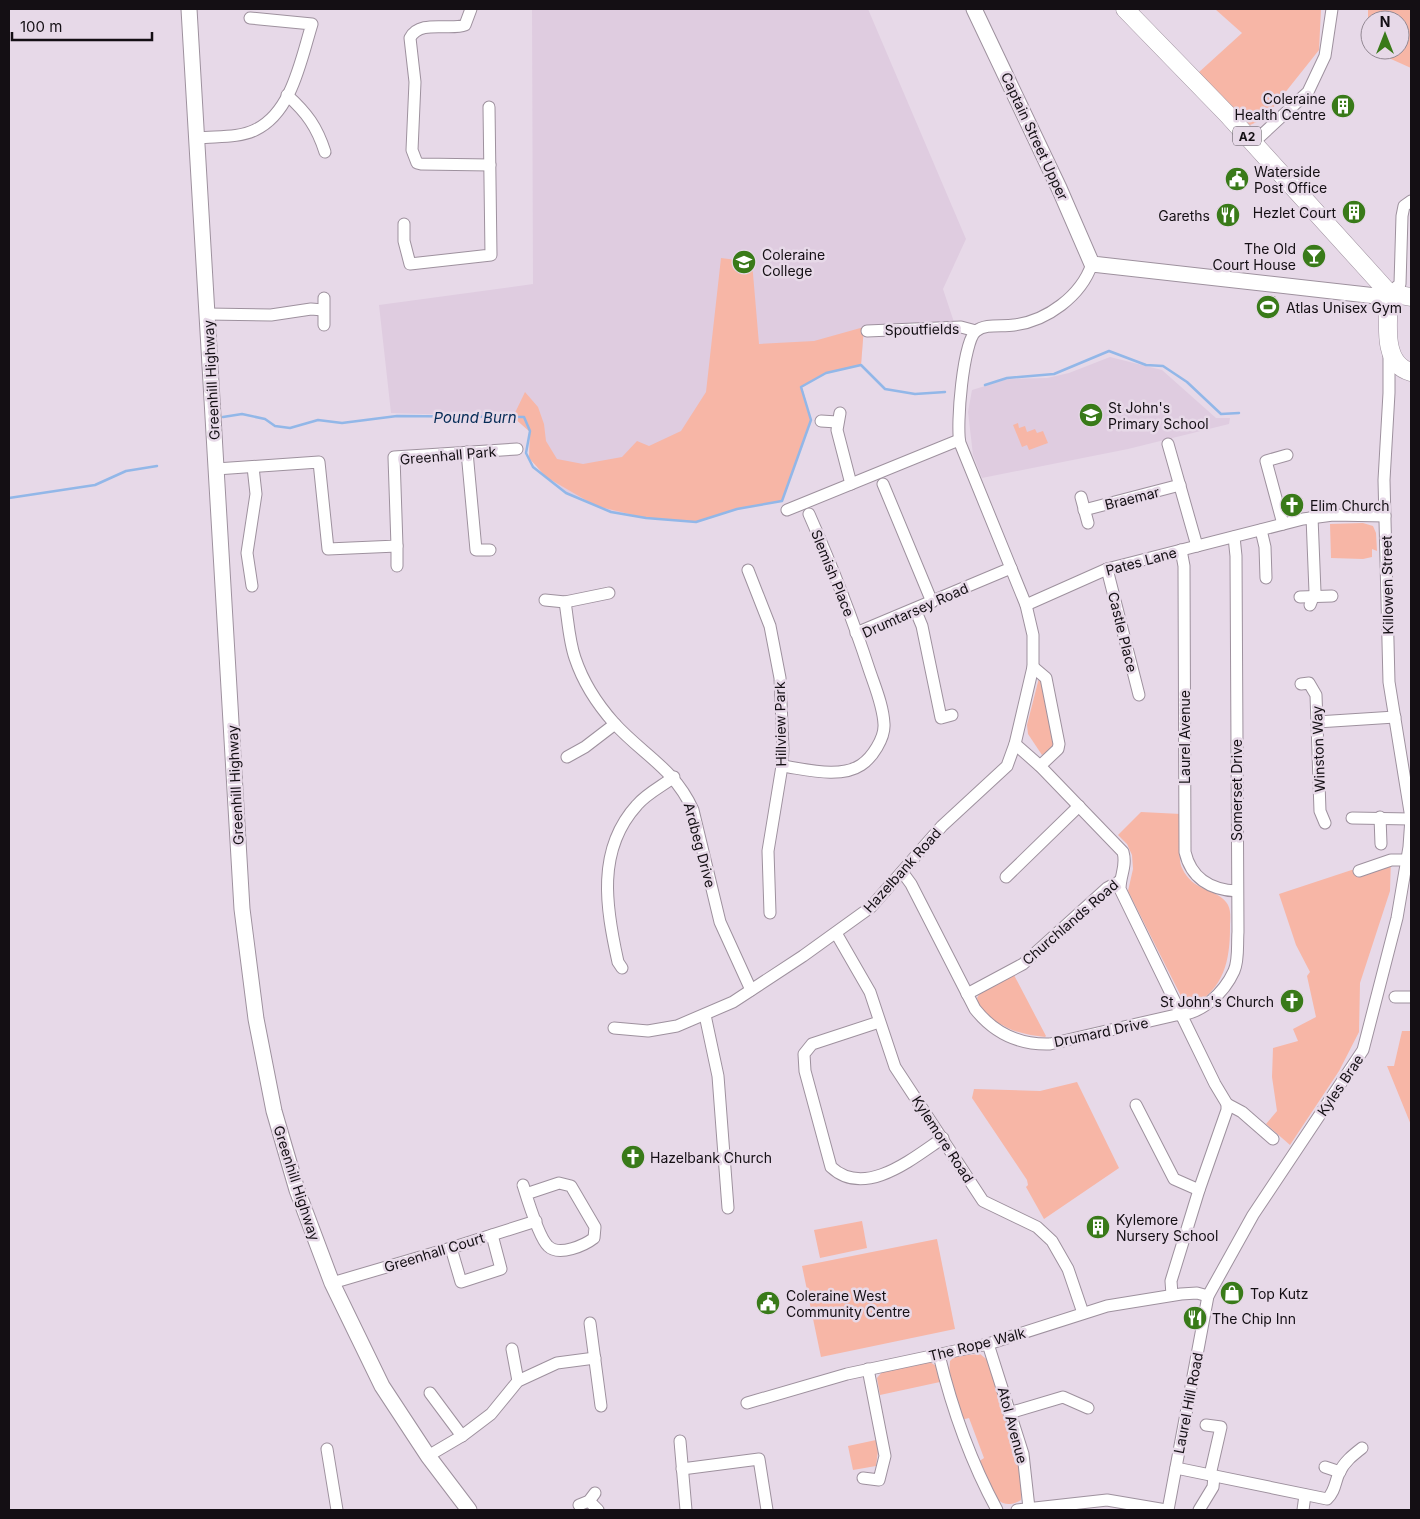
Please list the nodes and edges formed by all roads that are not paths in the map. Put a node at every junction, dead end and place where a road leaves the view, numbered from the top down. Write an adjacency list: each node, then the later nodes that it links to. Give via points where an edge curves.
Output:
1 (189, 9): 9 (main road, Greenhill Highway)
2 (471, 9): 12 (street, via 465,25 424,28 412,33 416,82 412,150 416,163 420,164)
3 (974, 9): 15 (main road, Captain Street Upper)
4 (1124, 9): 10 (main road, A2)
5 (1332, 9): 10 (street, via 1325,56 1308,92)
6 (250, 18): 7 (street, via 312,24)
7 (287, 95): 9 (street, via 277,112 254,131); 11 (street, via 310,116)
8 (489, 107): 12 (street)
9 (198, 138): 18 (main road, Greenhill Highway)
10 (1253, 143): 16 (main road, A2)
11 (319, 146)
12 (490, 164): 14 (street, via 491,255 410,264 404,241)
13 (1411, 201): 16 (street, via 1404,206 1402,216 1400,284)
14 (404, 224)
15 (1092, 264): 16 (main road, via 1367,295); 21 (street, via 1085,280 1056,309 1044,316 1029,322)
16 (1389, 294): 17 (main road); 22 (main road, Killowen Street)
17 (1411, 296)
18 (208, 314): 19 (street, via 271,315 324,304); 32 (main road, Greenhill Highway)
19 (324, 325)
20 (867, 331): 21 (street, Spoutfields, via 960,327)
21 (976, 331): 26 (street, Hazelbank Road, via 968,345)
22 (1389, 351): 23 (main road, via 1397,364); 24 (street, Killowen Street)
23 (1410, 372): 24 (street, via 1398,379)
24 (1389, 393): 40 (street, Killowen Street, via 1384,459)
25 (822, 421): 33 (street, via 839,417 837,430)
26 (959, 440): 33 (street); 51 (street, Hazelbank Road)
27 (1168, 444): 35 (street)
28 (517, 449): 29 (street, Greenhall Park)
29 (468, 452): 46 (street, Greenhall Park, via 394,457); 48 (street, via 476,550)
30 (1288, 455): 43 (street, via 1266,461)
31 (253, 466): 32 (street); 46 (street, via 319,462 328,549); 55 (street, via 256,494 248,553)
32 (216, 469): 112 (main road, Greenhill Highway, via 242,909 256,1019 274,1111 297,1190)
33 (851, 484): 37 (street)
34 (883, 484): 62 (street)
35 (1180, 485): 38 (street, Braemar); 47 (street)
36 (1081, 497): 38 (street)
37 (787, 510)
38 (1084, 510): 42 (street)
39 (809, 514): 65 (street, Slemish Place)
40 (1385, 516): 41 (street, Pates Lane); 70 (street, Killowen Street, via 1389,682)
41 (1312, 517): 43 (street, Pates Lane); 60 (street)
42 (1088, 523)
43 (1283, 524): 44 (street, Pates Lane)
44 (1261, 530): 45 (street, Pates Lane); 54 (street)
45 (1234, 537): 47 (street, Pates Lane); 90 (street, Somerset Drive)
46 (397, 546): 50 (street)
47 (1197, 546): 49 (street, Pates Lane)
48 (490, 550)
49 (1181, 550): 52 (street, Pates Lane); 90 (street, Laurel Avenue, via 1184,575 1185,852 1194,875 1209,886)
50 (396, 566)
51 (1011, 568): 62 (street, Drumtarsey Road); 63 (street, Hazelbank Road)
52 (1107, 569): 63 (street, Pates Lane); 68 (street, Castle Place)
53 (748, 570): 75 (street, Hillview Park, via 770,626 780,678)
54 (1266, 578)
55 (252, 586)
56 (609, 593): 61 (street)
57 (1332, 596): 60 (street)
58 (1300, 597): 60 (street)
59 (545, 600): 61 (street)
60 (1312, 601)
61 (565, 602): 72 (street, Ardbeg Drive, via 574,657 590,691)
62 (932, 602): 64 (street, Drumtarsey Road)
63 (1026, 605): 66 (street, Hazelbank Road, via 1033,635)
64 (916, 609): 65 (street, Drumtarsey Road); 69 (street, via 941,718)
65 (856, 633): 75 (street, Drumtarsey Road, via 879,700 884,725 881,739 860,766 845,771)
66 (1033, 667): 73 (street, Hazelbank Road); 76 (street, via 1046,678 1059,744 1058,749)
67 (1301, 684): 71 (street, Winston Way, via 1309,683 1316,695)
68 (1139, 695)
69 (952, 715)
70 (1395, 717): 71 (street); 81 (street, Killowen Street)
71 (1317, 722): 82 (street, Winston Way, via 1320,811)
72 (615, 724): 74 (street); 77 (street, Ardbeg Drive)
73 (1015, 744): 76 (street, Churchlands Road); 87 (street, Hazelbank Road, via 1006,766 942,826)
74 (567, 757)
75 (782, 766): 92 (street, Hillview Park, via 768,851)
76 (1040, 766): 78 (street, Churchlands Road)
77 (674, 777): 94 (street, via 637,804 622,826 614,848 606,878 606,908); 95 (street, Ardbeg Drive, via 693,810 720,922)
78 (1079, 806): 88 (street); 89 (street, Churchlands Road, via 1123,852 1126,861)
79 (1380, 817): 80 (street); 81 (street); 83 (street)
80 (1352, 818)
81 (1411, 818): 84 (street, Kyles Brae)
82 (1325, 823)
83 (1381, 844)
84 (1410, 846): 85 (street, Kyles Brae)
85 (1407, 860): 86 (street, via 1391,860); 91 (street, Kyles Brae)
86 (1359, 871)
87 (903, 873): 93 (street, Hazelbank Road, via 871,907); 96 (street, Drumard Drive)
88 (1006, 878)
89 (1120, 881): 96 (street, Churchlands Road, via 1107,888 1023,964); 100 (street, via 1124,897)
90 (1236, 891): 100 (street, Somerset Drive, via 1238,932 1235,969 1223,990 1203,1007)
91 (1406, 897): 114 (street, Kyles Brae, via 1363,1050 1253,1215)
92 (770, 913)
93 (836, 933): 95 (street, Hazelbank Road); 101 (street, Kylemore Road, via 870,992)
94 (622, 968)
95 (751, 990): 99 (street, Hazelbank Road)
96 (968, 994): 100 (street, Drumard Drive, via 985,1021 1001,1033 1036,1045)
97 (1395, 997): 98 (street)
98 (1411, 997)
99 (705, 1015): 102 (street, Hazelbank Road, via 666,1029); 108 (street, via 720,1092)
100 (1182, 1016): 103 (street)
101 (879, 1022): 105 (street, Kylemore Road, via 894,1067); 105 (street, via 812,1044 804,1054 805,1070 831,1167 841,1176 857,1180 906,1163)
102 (614, 1028)
103 (1227, 1104): 106 (street, via 1242,1112); 107 (street)
104 (1136, 1105): 107 (street, via 1174,1179)
105 (943, 1138): 115 (street, Kylemore Road, via 984,1201 1037,1227 1052,1241 1068,1269)
106 (1273, 1139)
107 (1199, 1190): 113 (street, via 1171,1281)
108 (728, 1208)
109 (536, 1220): 109 (street, via 525,1190 559,1183 571,1186 587,1210 596,1233 590,1241 571,1248 553,1249 547,1246); 110 (street, Greenhall Court)
110 (492, 1234): 111 (street, Greenhall Court); 111 (street, via 501,1269 456,1284)
111 (451, 1248): 112 (street, Greenhall Court)
112 (332, 1283): 133 (main road, Greenhill Highway, via 382,1386)
113 (1172, 1295): 114 (street, The Rope Walk, via 1197,1293); 115 (street, The Rope Walk)
114 (1208, 1296): 135 (street, Laurel Hill Road)
115 (1082, 1313): 117 (street, The Rope Walk)
116 (590, 1324): 120 (street)
117 (988, 1344): 119 (street, The Rope Walk); 127 (street, Atol Avenue)
118 (512, 1349): 122 (street)
119 (939, 1355): 121 (street, The Rope Walk); 149 (street, via 952,1404 977,1468)
120 (595, 1358): 122 (street, via 557,1363); 125 (street)
121 (868, 1370): 124 (street, The Rope Walk, via 817,1381); 139 (street, via 885,1456 879,1480)
122 (518, 1381): 129 (street, via 491,1414)
123 (430, 1392): 129 (street)
124 (747, 1403)
125 (601, 1406)
126 (1088, 1408): 127 (street, via 1063,1397)
127 (1009, 1413): 143 (street, Atol Avenue, via 1023,1454)
128 (1206, 1425): 138 (street, via 1222,1428)
129 (462, 1436): 133 (street)
130 (680, 1441): 136 (street)
131 (1362, 1448): 137 (street, via 1350,1457)
132 (327, 1449): 144 (street)
133 (428, 1456): 145 (main road, Greenhill Highway)
134 (1325, 1467): 137 (street)
135 (1176, 1468): 138 (street); 151 (street, Laurel Hill Road)
136 (682, 1469): 147 (street); 148 (street, via 759,1459)
137 (1340, 1472): 140 (street, via 1332,1495 1327,1498)
138 (1212, 1475): 140 (street); 152 (street, via 1213,1487)
139 (863, 1478)
140 (1305, 1494): 153 (street)
141 (588, 1500): 146 (street)
142 (1063, 1507): 143 (street); 151 (street, via 1112,1500)
143 (1029, 1508): 150 (street)
144 (337, 1510)
145 (469, 1510)
146 (598, 1510)
147 (686, 1510)
148 (767, 1510)
149 (998, 1510)
150 (1017, 1510)
151 (1167, 1510)
152 (1199, 1510)
153 (1303, 1510)

